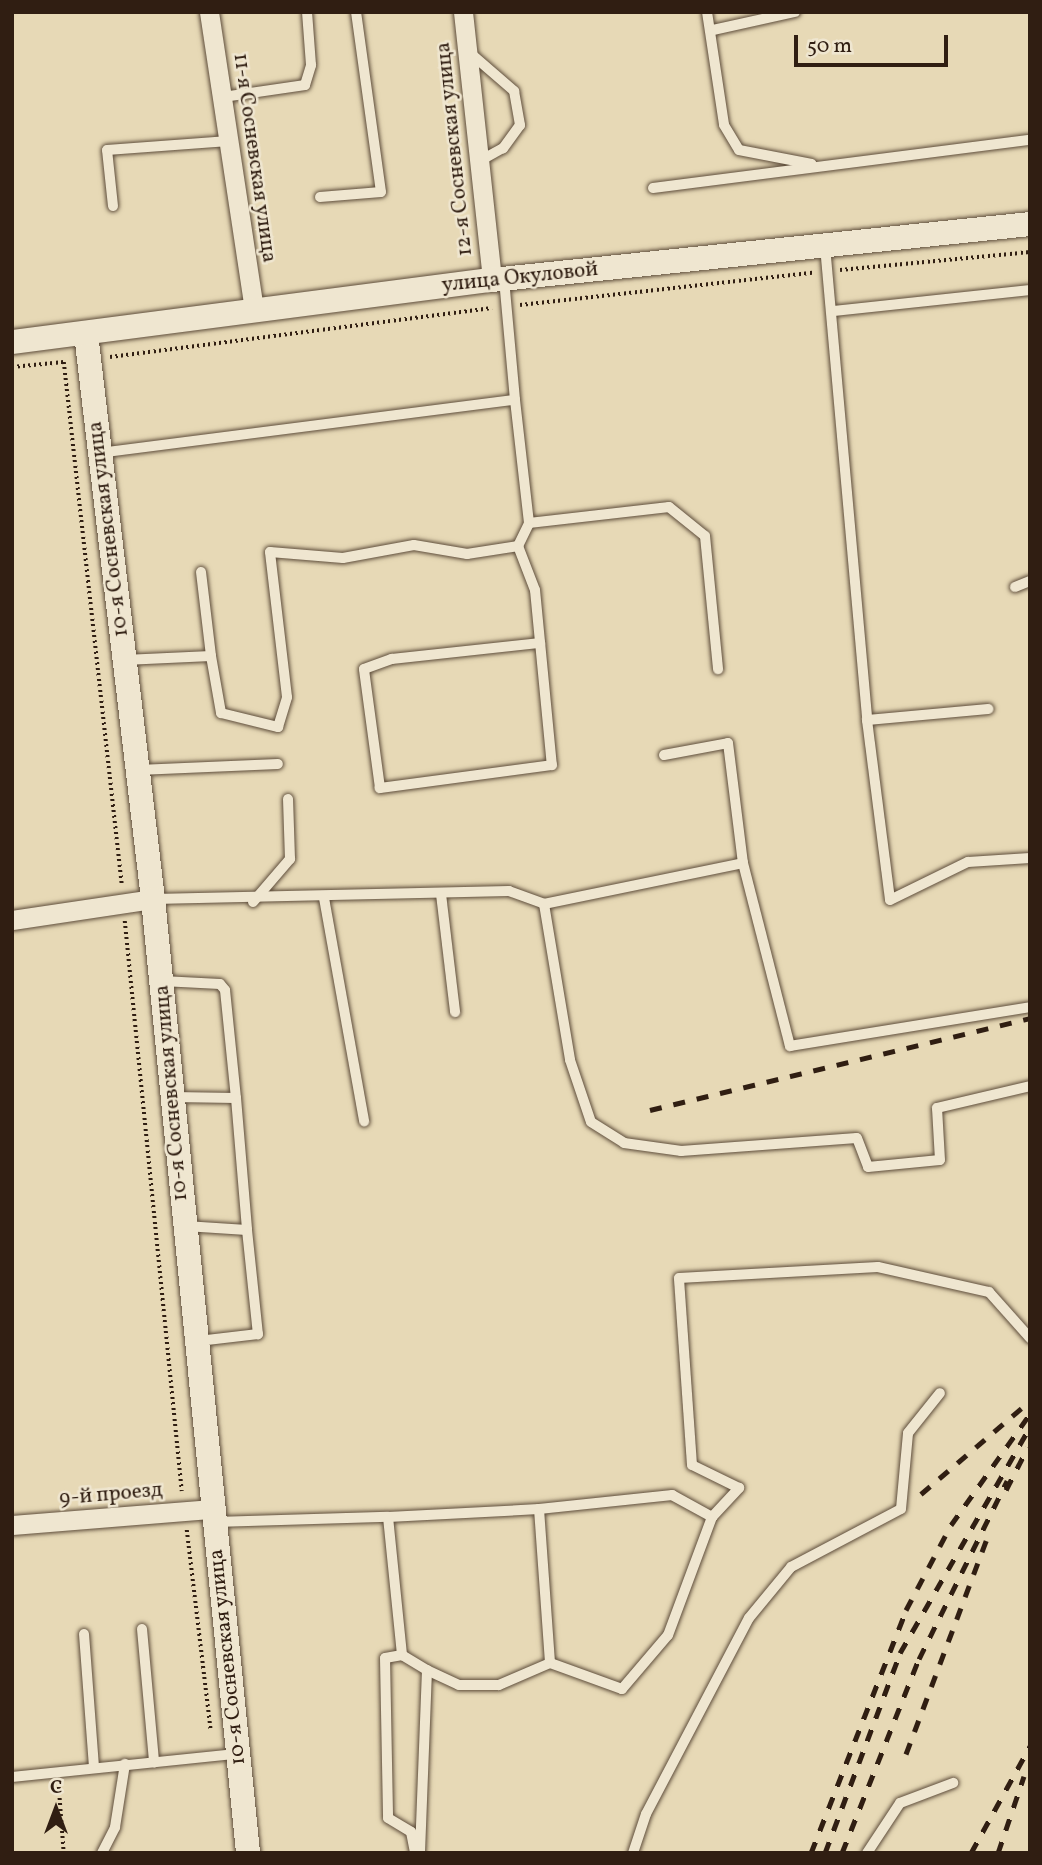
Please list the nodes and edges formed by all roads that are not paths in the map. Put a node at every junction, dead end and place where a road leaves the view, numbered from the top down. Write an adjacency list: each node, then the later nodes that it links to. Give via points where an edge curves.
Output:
1 (209, 12): 9 (street, 11-я Сосневская улица)
2 (307, 12): 9 (lane, via 311,65 305,85)
3 (356, 12): 15 (lane, via 381,192)
4 (463, 12): 8 (street, 12-я Сосневская улица)
5 (707, 12): 7 (lane)
6 (795, 12): 7 (lane)
7 (713, 30): 13 (lane, via 724,125 739,150)
8 (467, 50): 12 (street, 12-я Сосневская улица); 12 (lane, via 514,91 520,125 503,148)
9 (223, 97): 11 (street, 11-я Сосневская улица)
10 (1030, 140): 13 (lane)
11 (229, 141): 16 (lane, via 107,150); 21 (street, 11-я Сосневская улица)
12 (480, 161): 19 (street, 12-я Сосневская улица)
13 (823, 166): 14 (lane)
14 (653, 188)
15 (320, 197)
16 (113, 206)
17 (1030, 224): 18 (street, улица Окуловой)
18 (825, 246): 19 (street, улица Окуловой); 22 (lane)
19 (498, 279): 21 (street, улица Окуловой); 25 (lane)
20 (1030, 290): 22 (lane)
21 (254, 311): 23 (street, улица Окуловой)
22 (834, 311): 37 (lane)
23 (86, 334): 24 (street, улица Окуловой); 26 (street, 10-я Сосневская улица)
24 (12, 342)
25 (515, 401): 26 (lane); 27 (lane)
26 (99, 453): 34 (street, 10-я Сосневская улица)
27 (529, 523): 28 (lane); 35 (lane, via 670,507 705,536)
28 (518, 546): 32 (lane, via 535,590); 33 (lane, via 467,554 414,545 343,558 270,552 287,697 278,727 220,713)
29 (201, 572): 33 (lane)
30 (1030, 581): 31 (lane)
31 (1016, 587)
32 (540, 643): 32 (lane, via 552,765 380,788 365,669 392,659)
33 (211, 656): 34 (lane)
34 (124, 660): 40 (street, 10-я Сосневская улица)
35 (718, 669)
36 (989, 709): 37 (lane)
37 (867, 719): 42 (lane, via 890,900 968,862)
38 (664, 755): 43 (lane, via 728,743)
39 (278, 764): 40 (lane)
40 (138, 770): 46 (street, 10-я Сосневская улица)
41 (288, 799): 47 (lane, via 290,859)
42 (1030, 858)
43 (743, 863): 48 (lane); 51 (lane, via 790,1046)
44 (442, 894): 45 (lane); 48 (lane, via 509,891); 52 (lane)
45 (324, 898): 47 (lane); 56 (lane)
46 (153, 899): 47 (lane); 49 (street); 50 (street, 10-я Сосневская улица)
47 (253, 902)
48 (544, 904): 53 (lane, via 570,1060 591,1122 624,1143 681,1151 857,1138 868,1167 940,1160 937,1108)
49 (12, 920)
50 (162, 981): 54 (street, 10-я Сосневская улица); 55 (lane, via 220,984 225,990)
51 (1030, 1007)
52 (456, 1012)
53 (1030, 1086)
54 (172, 1097): 55 (lane); 57 (street, 10-я Сосневская улица)
55 (236, 1098): 58 (lane)
56 (365, 1121)
57 (184, 1226): 58 (lane); 60 (street, 10-я Сосневская улица)
58 (247, 1230): 60 (lane, via 258,1334)
59 (1030, 1338): 65 (lane, via 989,1292 878,1267 679,1278 692,1465 739,1488)
60 (194, 1341): 63 (street, 10-я Сосневская улица)
61 (940, 1392): 81 (lane, via 908,1433 901,1510 791,1567 749,1618 646,1814)
62 (539, 1509): 64 (lane); 65 (lane, via 672,1495); 70 (lane)
63 (213, 1516): 64 (lane); 66 (street, 9-й проезд, via 184,1511); 72 (street, 10-я Сосневская улица)
64 (388, 1517): 69 (lane)
65 (712, 1517): 70 (lane, via 668,1635 622,1689)
66 (12, 1525)
67 (142, 1629): 73 (lane)
68 (84, 1634): 75 (lane)
69 (402, 1655): 71 (lane); 80 (lane, via 386,1658 388,1818 411,1832)
70 (550, 1664): 71 (lane, via 499,1685 459,1685)
71 (427, 1670): 80 (lane)
72 (226, 1755): 73 (lane); 79 (street, 10-я Сосневская улица)
73 (154, 1762): 74 (lane)
74 (125, 1764): 75 (lane); 78 (lane, via 115,1827)
75 (94, 1768): 76 (lane)
76 (12, 1777)
77 (953, 1783): 82 (lane, via 900,1803)
78 (102, 1853)
79 (248, 1853)
80 (417, 1853)
81 (633, 1853)
82 (867, 1853)

